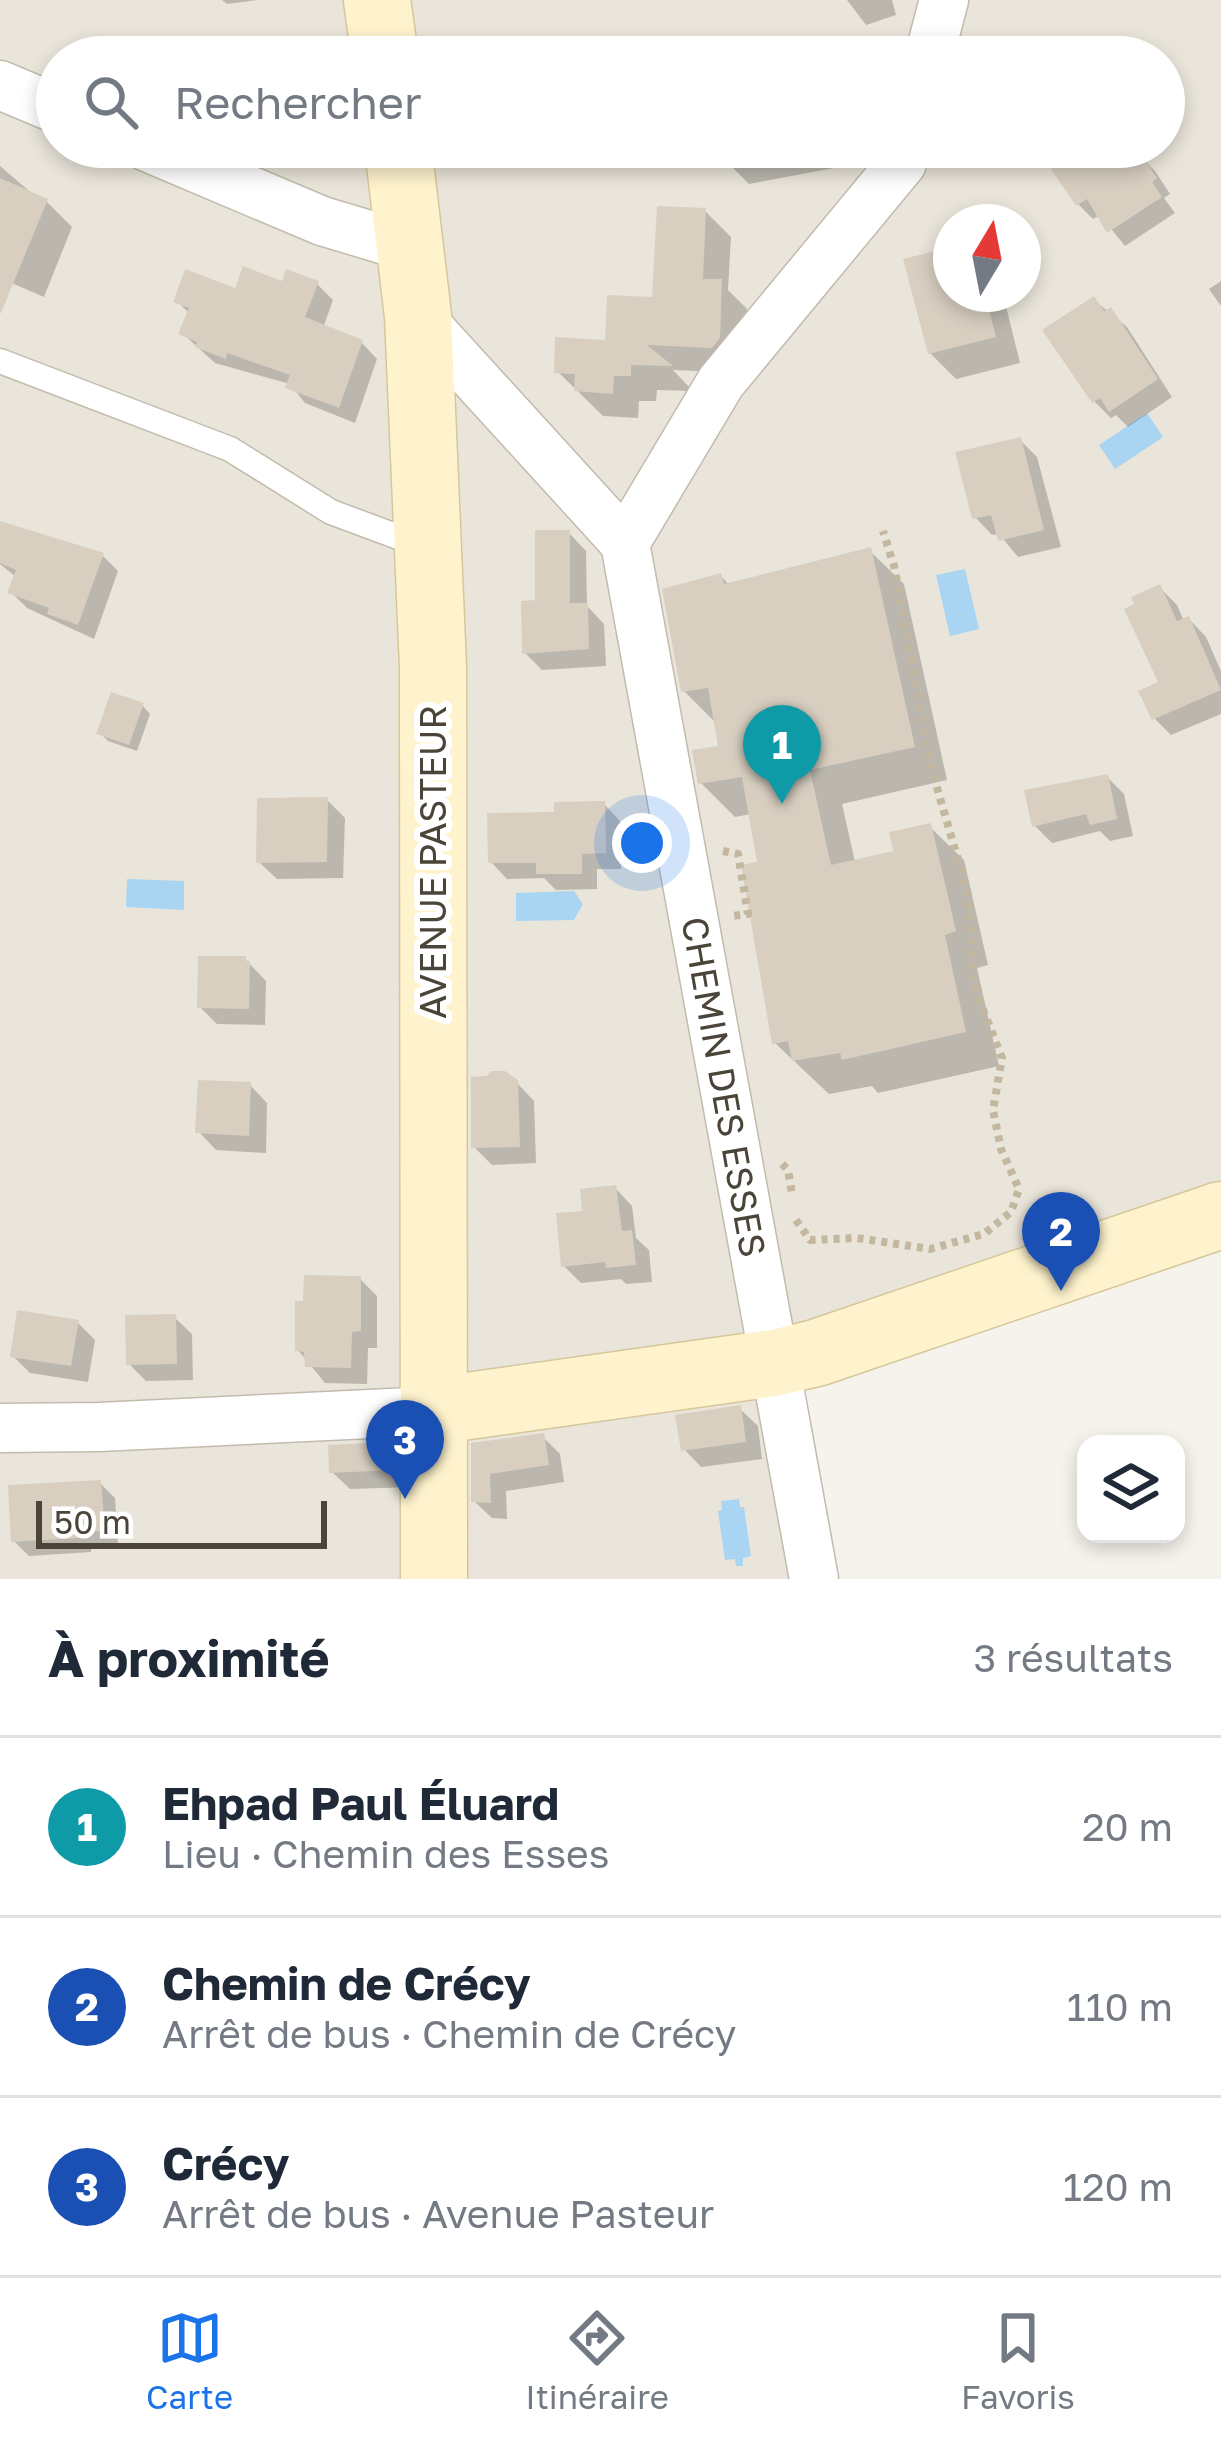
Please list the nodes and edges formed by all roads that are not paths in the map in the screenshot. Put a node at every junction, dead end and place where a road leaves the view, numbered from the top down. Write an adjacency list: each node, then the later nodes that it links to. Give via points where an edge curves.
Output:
1 (377, 0): 3 (main road)
2 (944, 0): 4 (street)
3 (382, 36)
4 (935, 36)
5 (0, 85): 6 (street)
6 (36, 100)
7 (197, 168): 10 (street, via 322,221)
8 (401, 168): 10 (main road, AVENUE PASTEUR)
9 (898, 168): 13 (street, via 721,382)
10 (412, 248): 11 (main road, AVENUE PASTEUR)
11 (418, 316): 13 (street); 14 (main road, AVENUE PASTEUR)
12 (0, 361): 14 (lane, via 230,449 331,512)
13 (625, 543): 16 (street, CHEMIN DES ESSES)
14 (428, 548): 17 (main road, AVENUE PASTEUR)
15 (1221, 1214): 16 (main road)
16 (774, 1363): 17 (main road); 20 (street, CHEMIN DES ESSES)
17 (432, 1411): 18 (street); 19 (main road, AVENUE PASTEUR)
18 (0, 1428)
19 (434, 1579)
20 (814, 1579)

